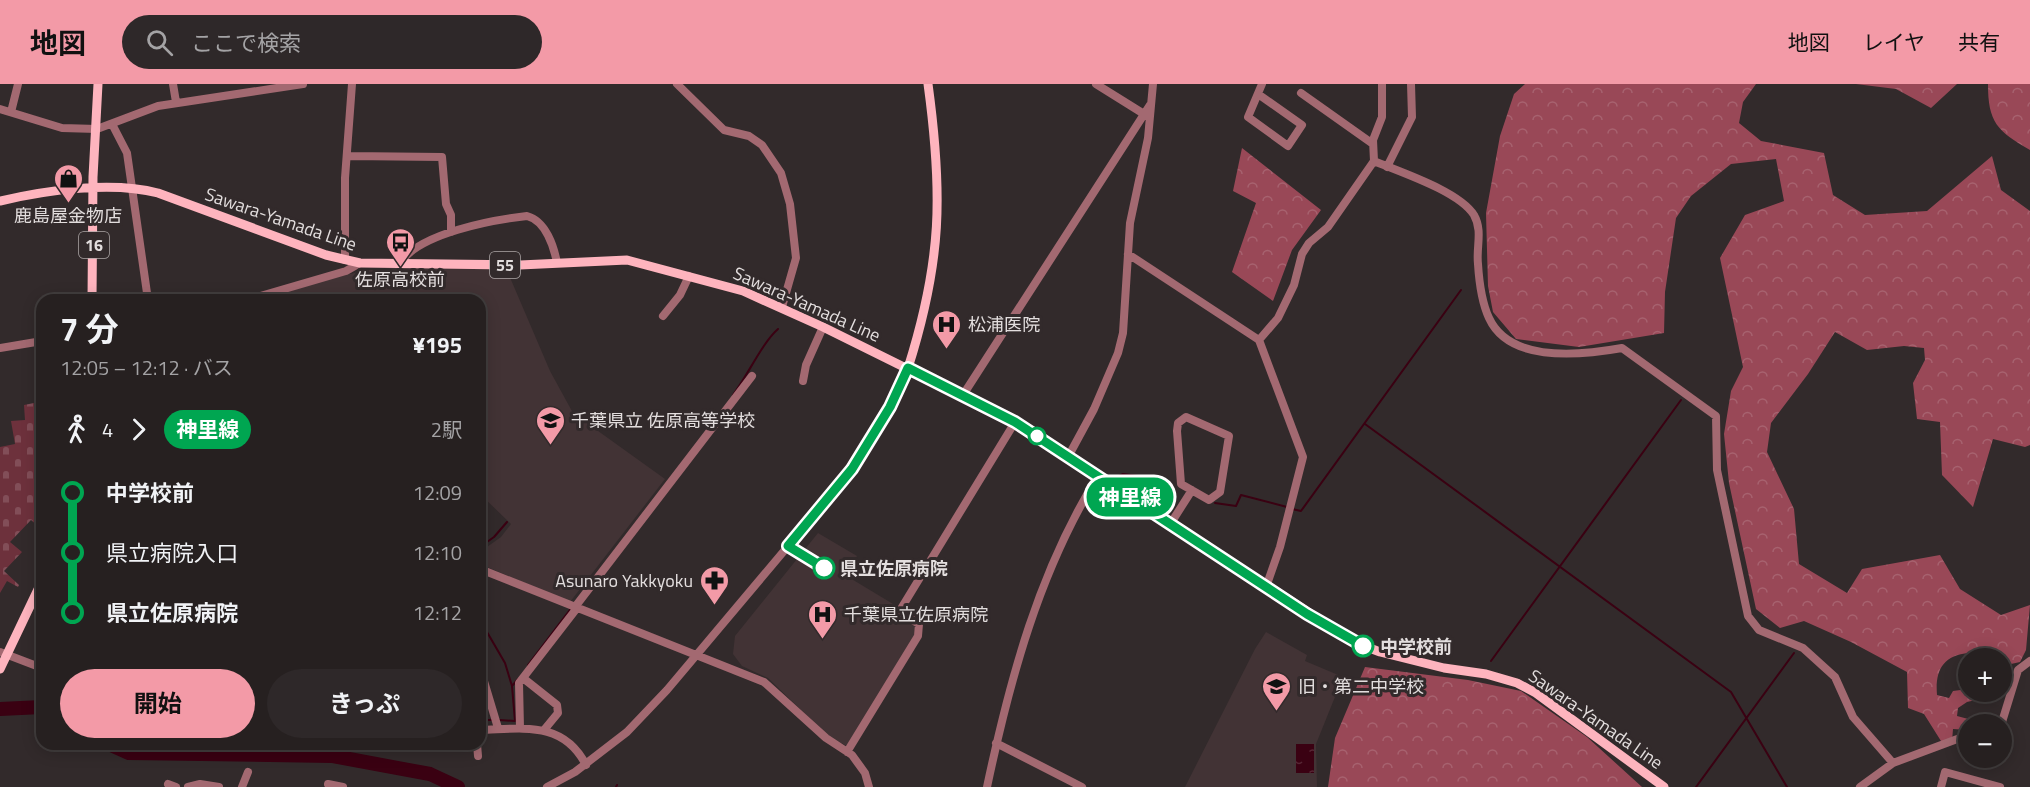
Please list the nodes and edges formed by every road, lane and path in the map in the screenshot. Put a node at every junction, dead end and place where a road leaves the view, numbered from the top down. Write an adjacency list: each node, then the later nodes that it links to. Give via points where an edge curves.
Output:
1 (18, 84): 18 (street)
2 (98, 84): 21 (main road, 16)
3 (172, 84): 15 (street)
4 (298, 84): 15 (street)
5 (352, 84): 23 (street)
6 (677, 84): 39 (street, via 724,130 749,136 762,145 780,173 790,204 796,258)
7 (928, 84): 45 (main road, via 938,160 939,215 927,305)
8 (1096, 84): 19 (street)
9 (1153, 84): 16 (street)
10 (1262, 84): 13 (street)
11 (1382, 84): 22 (street, via 1382,117)
12 (1411, 84): 25 (street, via 1412,117)
13 (1258, 93): 13 (street, via 1248,117 1288,146 1302,125)
14 (1301, 93): 22 (street)
15 (176, 102): 20 (street)
16 (1151, 104): 19 (street); 30 (street)
17 (0, 109): 18 (street)
18 (11, 112): 21 (street, via 62,128)
19 (1144, 114): 48 (street)
20 (112, 124): 21 (street); 26 (street, via 127,153)
21 (97, 129): 27 (main road, 16)
22 (1373, 144): 24 (street)
23 (349, 156): 29 (street, via 442,157); 31 (street, via 345,178)
24 (1374, 160): 25 (street); 42 (street, via 1328,227 1309,243 1278,318)
25 (1387, 166): 75 (street, via 1451,196 1473,214 1480,230 1478,263 1483,295 1489,319 1500,333 1539,352 1561,356 1622,348 1716,416 1717,470 1748,616 1759,630 1803,648 1835,677 1853,717)
26 (131, 188): 27 (main road, Sawara-Yamada Line / 55); 31 (main road, Sawara-Yamada Line / 55); 37 (street)
27 (93, 189): 28 (main road, 55); 36 (main road, 16)
28 (0, 201)
29 (451, 232): 33 (street, via 405,255); 34 (street, via 514,218 533,218 551,241)
30 (1128, 254): 42 (street); 50 (street, via 1118,353)
31 (345, 260): 32 (main road, Sawara-Yamada Line / 55)
32 (360, 263): 33 (main road, Sawara-Yamada Line / 55); 38 (street, via 346,271)
33 (400, 263): 34 (main road, Sawara-Yamada Line / 55)
34 (557, 263): 35 (main road, Sawara-Yamada Line / 55, via 627,260)
35 (689, 276): 39 (main road, Sawara-Yamada Line / 55); 40 (street)
36 (92, 294)
37 (147, 294)
38 (267, 294)
39 (782, 307): 41 (main road, Sawara-Yamada Line / 55)
40 (663, 316)
41 (823, 327): 45 (main road, Sawara-Yamada Line / 55); 47 (street)
42 (1259, 340): 55 (street, via 1303,457)
43 (36, 342): 44 (street)
44 (0, 348)
45 (908, 368): 48 (main road, Sawara-Yamada Line / 55); 59 (street, via 890,407 852,469)
46 (752, 376): 57 (street)
47 (803, 381)
48 (963, 395): 49 (main road, Sawara-Yamada Line / 55)
49 (1015, 422): 50 (main road, Sawara-Yamada Line / 55); 73 (street, via 899,612 919,624 918,636)
50 (1068, 457): 51 (main road, Sawara-Yamada Line / 55)
51 (1098, 476): 53 (main road, Sawara-Yamada Line / 55); 71 (street, via 1045,579)
52 (1192, 490): 52 (street, via 1181,484 1179,465 1178,423 1186,417 1229,436 1220,492 1209,500); 53 (street)
53 (1171, 523): 55 (main road, Sawara-Yamada Line / 55)
54 (486, 571): 57 (street)
55 (1266, 587): 87 (main road, Sawara-Yamada Line / 55, via 1354,642 1380,652 1517,683)
56 (36, 592): 58 (main road)
57 (574, 607): 59 (street); 63 (street)
58 (4, 653): 61 (street); 62 (main road)
59 (697, 655): 73 (street, via 772,687 826,738); 76 (street, via 635,724)
60 (2030, 661): 65 (street, via 2018,670)
61 (36, 666)
62 (0, 669)
63 (523, 678): 67 (street, via 519,683); 69 (street, via 557,705 558,713)
64 (486, 688): 66 (street)
65 (2004, 714)
66 (498, 728): 67 (street); 68 (street)
67 (520, 728): 69 (street)
68 (486, 729)
69 (544, 730): 76 (street, via 573,745)
70 (1958, 739): 75 (street)
71 (996, 743): 85 (street); 86 (street)
72 (478, 750): 74 (street)
73 (847, 752): 84 (street, via 862,766)
74 (478, 756)
75 (1893, 763): 88 (street)
76 (585, 765): 83 (street)
77 (248, 772): 81 (street)
78 (328, 784): 82 (street)
79 (188, 787): 80 (street)
80 (219, 787)
81 (242, 787)
82 (343, 787)
83 (547, 787)
84 (869, 787)
85 (987, 787)
86 (1082, 787)
87 (1664, 787)
88 (1860, 787)
89 (1941, 787): 90 (street, via 1945,772)
90 (2000, 787)

